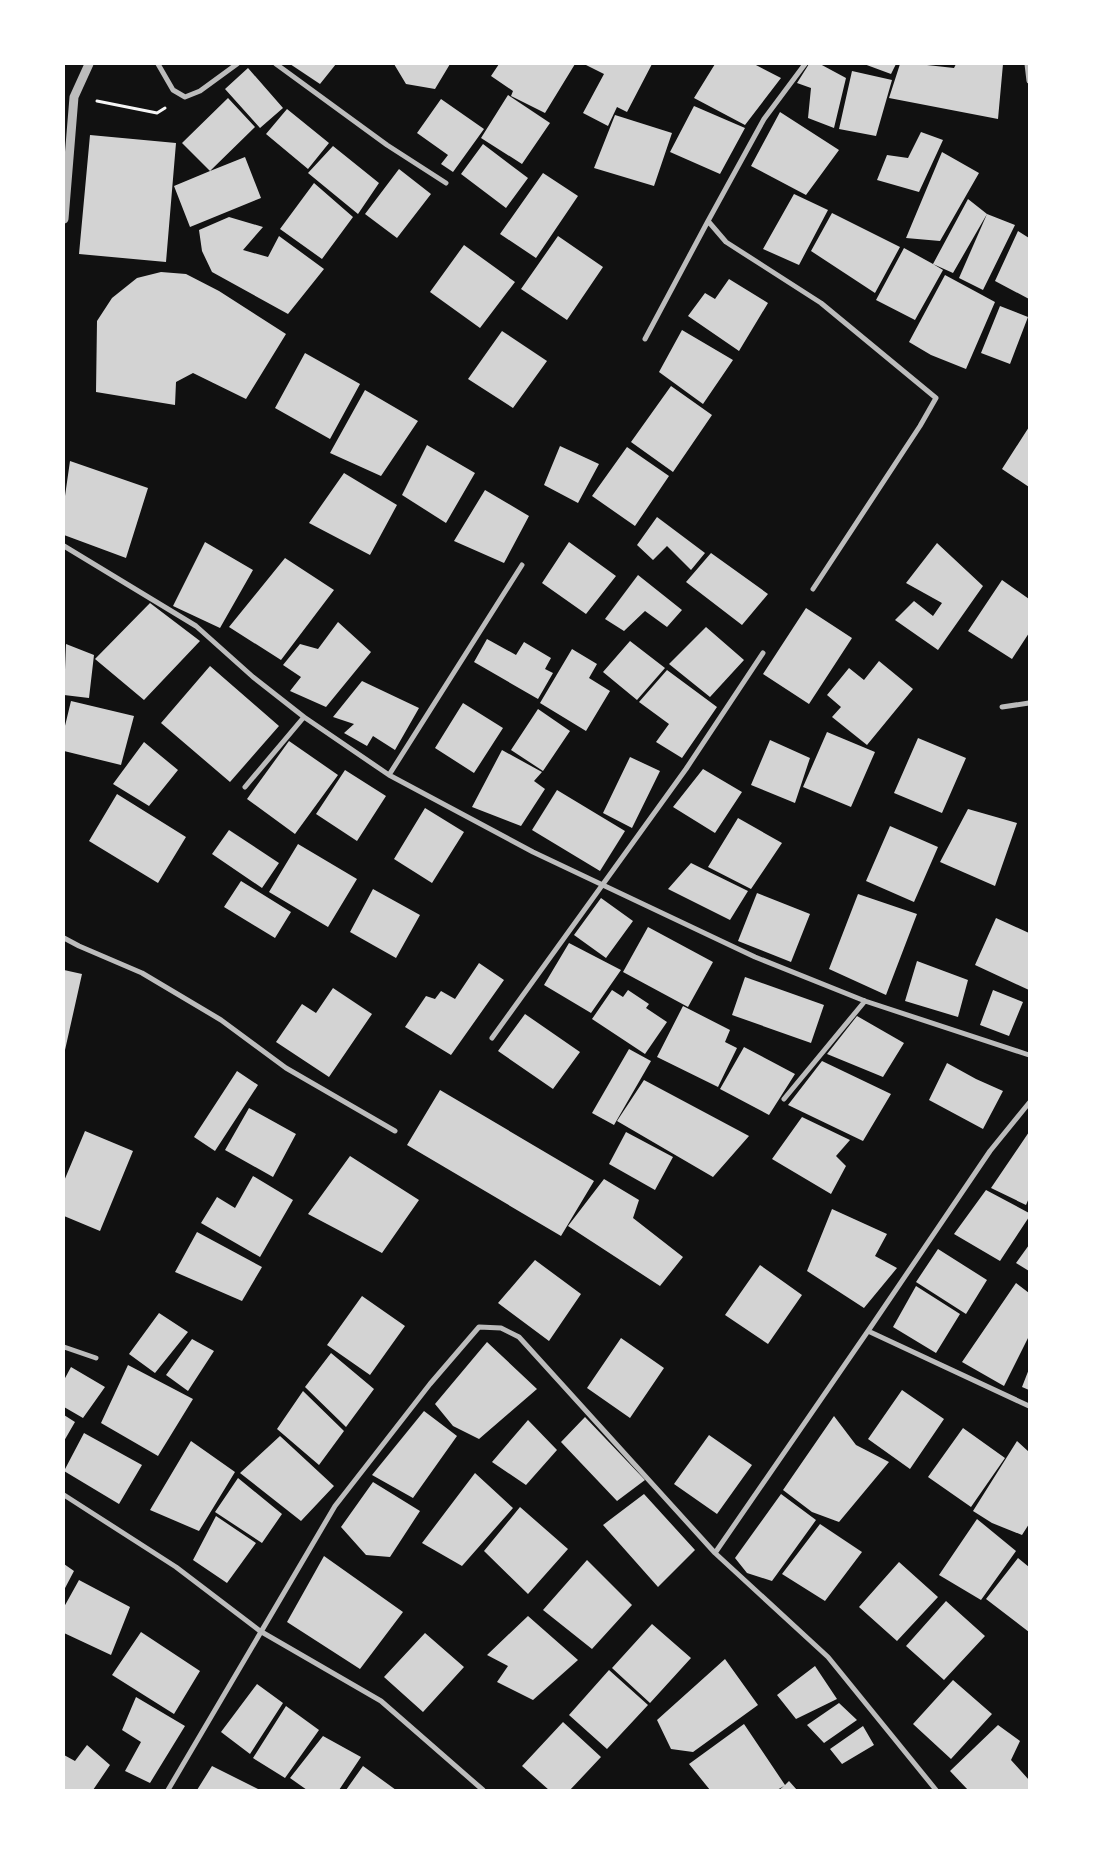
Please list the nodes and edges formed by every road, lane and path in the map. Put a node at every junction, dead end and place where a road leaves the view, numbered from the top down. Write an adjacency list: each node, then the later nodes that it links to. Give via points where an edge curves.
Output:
1 (89, 64): 8 (street)
2 (158, 64): 9 (street, via 174,90)
3 (237, 64): 9 (street, via 200,91)
4 (276, 64): 10 (street, via 387,145)
5 (805, 64): 12 (street, via 764,119)
6 (1028, 64): 7 (street)
7 (1029, 81)
8 (74, 97): 9 (path, via 156,113); 11 (street)
9 (185, 97)
10 (446, 182)
11 (64, 219)
12 (708, 222): 13 (street); 16 (street, via 726,242 821,303 936,398)
13 (645, 339)
14 (64, 546): 20 (street, via 196,626)
15 (522, 565): 21 (street)
16 (813, 588)
17 (763, 653): 23 (street)
18 (1029, 703): 19 (street)
19 (1002, 707)
20 (304, 717): 21 (street); 22 (street)
21 (388, 775): 23 (street, via 533,852)
22 (245, 786)
23 (603, 885): 25 (street, via 755,956); 26 (street)
24 (64, 938): 30 (street, via 142,973 221,1020 286,1068)
25 (864, 1001): 27 (street); 28 (street)
26 (492, 1038)
27 (1029, 1055)
28 (784, 1099)
29 (1029, 1103): 31 (street, via 990,1151)
30 (395, 1131)
31 (868, 1331): 34 (street); 36 (street)
32 (64, 1347): 33 (street)
33 (96, 1358)
34 (1029, 1406)
35 (64, 1495): 37 (street, via 176,1567)
36 (715, 1553): 37 (street, via 519,1337 501,1328 479,1327 335,1506); 40 (street, via 828,1657)
37 (260, 1631): 38 (street); 39 (street, via 381,1701)
38 (168, 1790)
39 (483, 1790)
40 (936, 1790)

